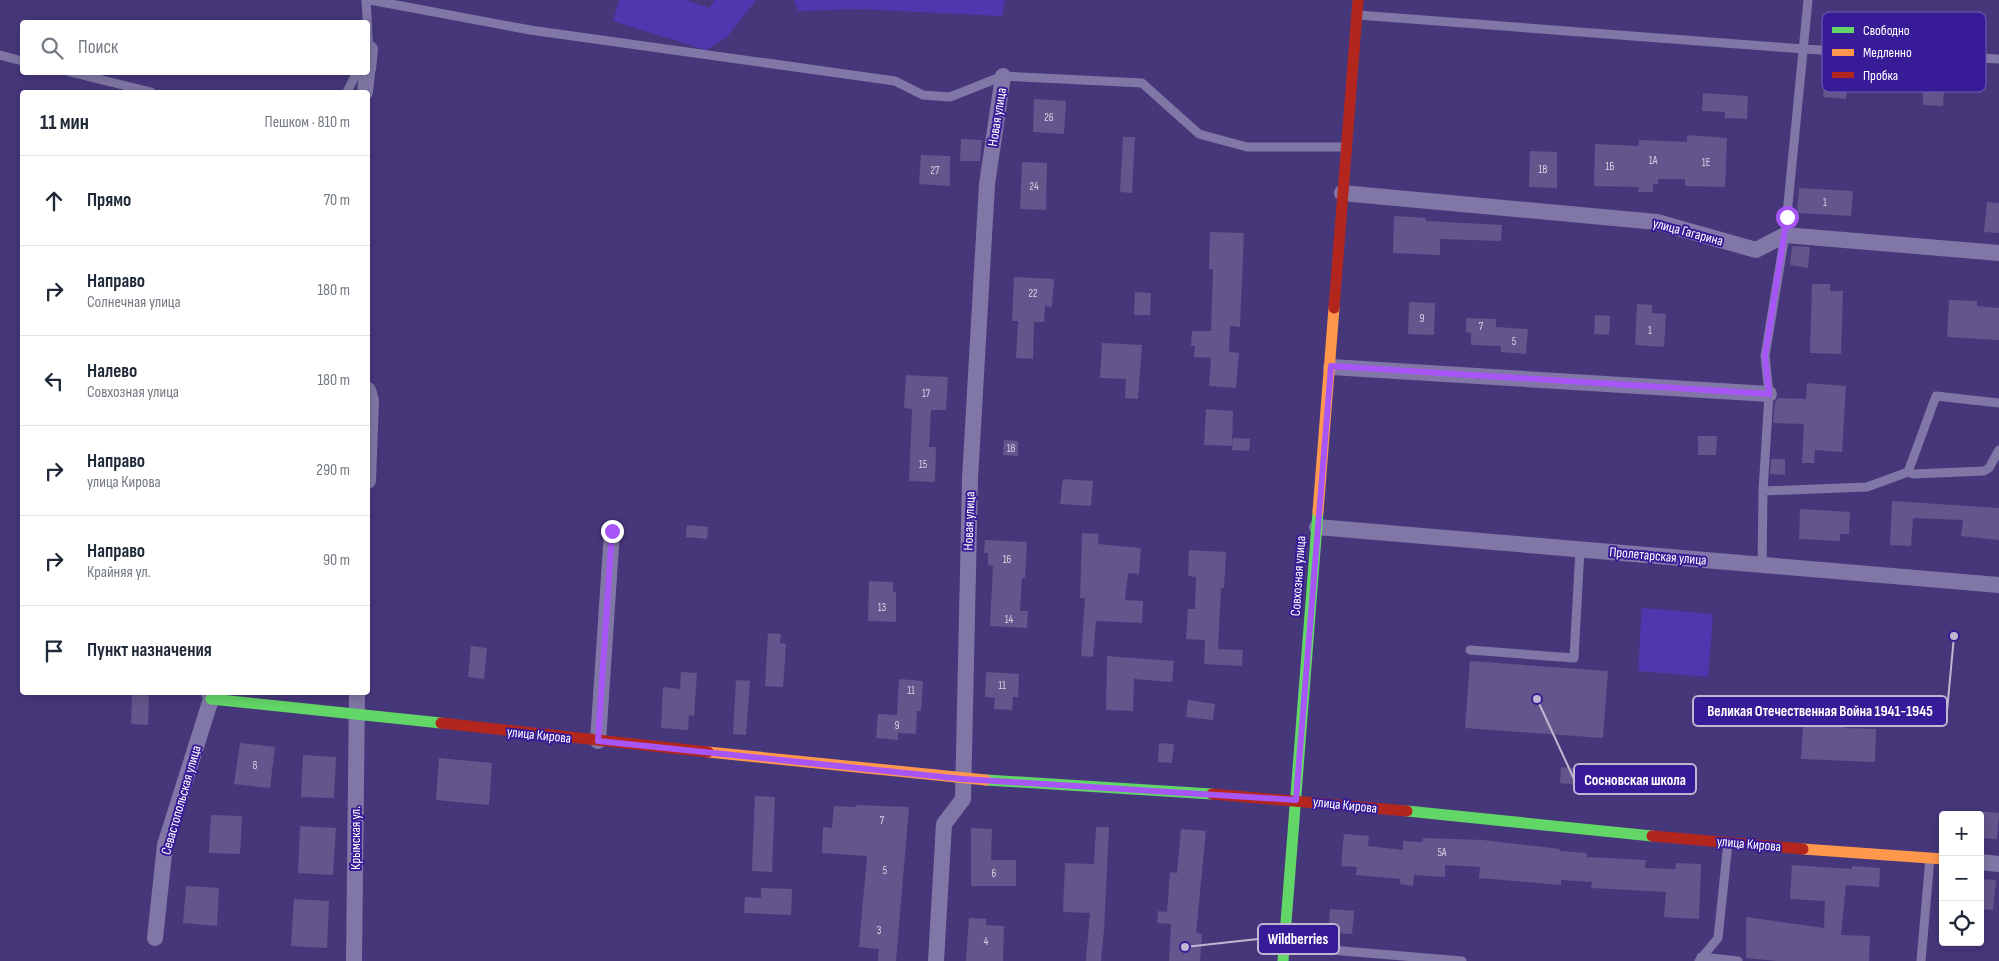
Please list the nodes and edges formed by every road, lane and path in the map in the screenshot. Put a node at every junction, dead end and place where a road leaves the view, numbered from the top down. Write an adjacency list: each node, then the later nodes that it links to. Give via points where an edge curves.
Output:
1 (366, 0): 6 (lane)
2 (370, 0): 16 (lane, via 530,30 895,81 923,95 950,97)
3 (1358, 0): 5 (street, Совхозная улица)
4 (1808, 0): 7 (lane)
5 (1357, 15): 7 (lane); 20 (street, Совхозная улица)
6 (367, 20)
7 (1804, 49): 8 (lane); 22 (lane)
8 (1822, 50)
9 (0, 55): 12 (lane)
10 (1986, 58): 11 (lane)
11 (1999, 59)
12 (20, 60)
13 (81, 75): 17 (lane)
14 (356, 75): 18 (lane)
15 (367, 75): 19 (street)
16 (1003, 76): 20 (lane, via 1142,83 1199,134 1247,147); 42 (street, Новая улица, via 987,184 970,479)
17 (135, 90)
18 (348, 90)
19 (365, 90)
20 (1346, 147): 21 (street, Совхозная улица)
21 (1342, 193): 22 (street, улица Гагарина, via 1657,222 1756,250); 24 (street, Совхозная улица)
22 (1785, 235): 23 (street); 25 (lane, via 1765,356)
23 (1999, 253)
24 (1331, 366): 25 (street); 32 (street, Совхозная улица)
25 (1769, 394): 31 (lane)
26 (370, 397): 28 (street)
27 (1999, 403): 30 (lane, via 1936,396)
28 (370, 427)
29 (1999, 450): 30 (lane, via 1984,471)
30 (1908, 472): 31 (lane, via 1867,487)
31 (1763, 491): 35 (lane)
32 (1317, 527): 34 (street, Пролетарская улица); 43 (street, Совхозная улица)
33 (612, 531): 41 (street)
34 (1580, 549): 35 (street, Пролетарская улица); 37 (lane, via 1574,658)
35 (1762, 566): 36 (street, Пролетарская улица)
36 (1999, 584)
37 (1470, 650)
38 (357, 695): 40 (street, Крымская ул.)
39 (210, 696): 40 (street, улица Кирова); 49 (street, Севастопольская улица, via 165,845)
40 (356, 716): 41 (street, улица Кирова); 52 (street, Крымская ул.)
41 (598, 741): 42 (street, улица Кирова)
42 (963, 779): 43 (street, улица Кирова); 53 (street, Новая улица, via 963,800 944,824)
43 (1296, 800): 44 (street, улица Кирова); 50 (street, Совхозная улица)
44 (1728, 843): 45 (street, улица Кирова); 51 (lane, via 1718,938)
45 (1930, 858): 46 (street, улица Кирова); 57 (lane)
46 (1939, 859)
47 (1984, 862): 48 (street)
48 (1999, 864)
49 (155, 938)
50 (1284, 946): 54 (street, Совхозная улица); 55 (lane)
51 (1700, 959): 56 (lane)
52 (354, 961)
53 (936, 961)
54 (1282, 961)
55 (1462, 961)
56 (1738, 961)
57 (1921, 961)

